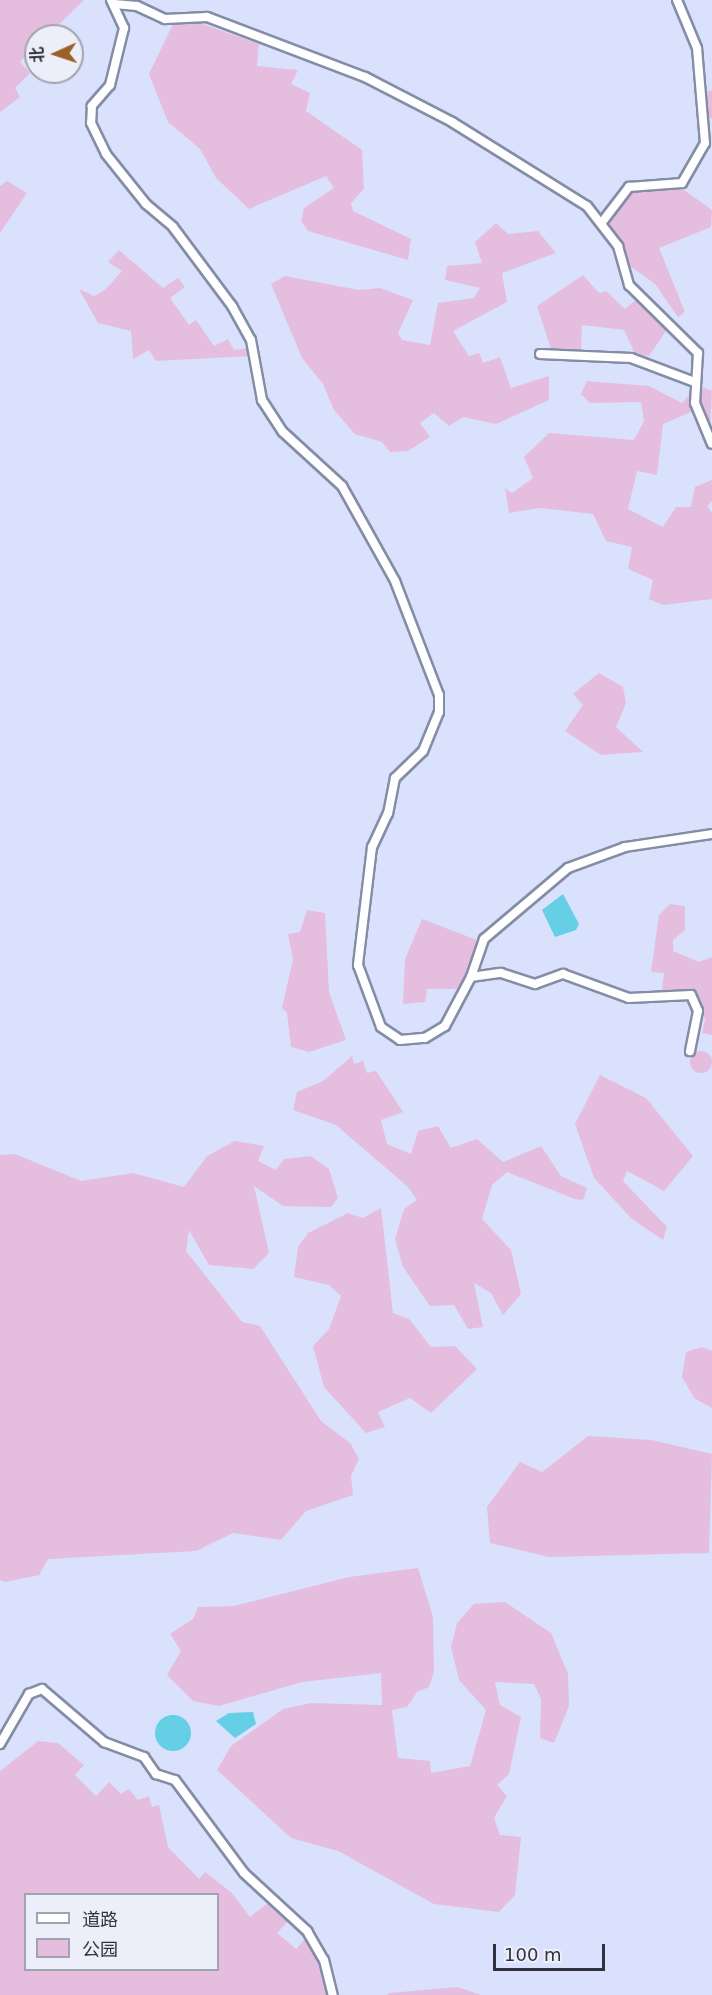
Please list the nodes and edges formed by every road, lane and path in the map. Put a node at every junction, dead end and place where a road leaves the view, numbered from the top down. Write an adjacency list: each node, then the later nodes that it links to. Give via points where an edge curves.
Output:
1 (677, 0): 3 (street, via 699,54 705,143 682,183 629,187)
2 (112, 2): 3 (street, via 136,6 165,19 212,19 391,88 509,155); 8 (street, via 124,28 110,85 92,106 91,123 106,154 146,204 173,227 232,306 251,340 262,400 284,434 342,486 395,581 439,695 439,711 423,751 395,778 388,813 372,847 358,965 364,991 387,1033 400,1040 425,1038 445,1026)
3 (603, 221): 5 (street, via 618,246 629,285 698,353)
4 (540, 354): 5 (street, via 631,358)
5 (695, 382): 6 (street, via 698,415)
6 (712, 444)
7 (712, 834): 8 (street, via 625,847 568,868 484,939)
8 (471, 977): 9 (street, via 501,973 535,984 563,974 629,998 691,995 698,1011)
9 (690, 1051)
10 (0, 1744): 11 (street, via 29,1694 42,1689 104,1742 144,1757 156,1774 175,1780 244,1873 307,1931 324,1960)
11 (333, 1995)

